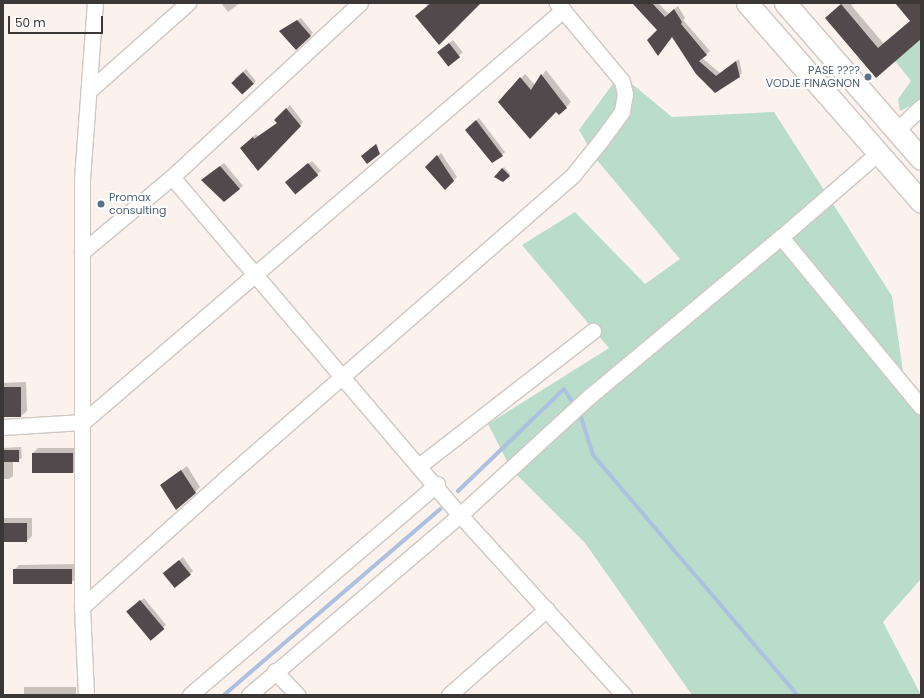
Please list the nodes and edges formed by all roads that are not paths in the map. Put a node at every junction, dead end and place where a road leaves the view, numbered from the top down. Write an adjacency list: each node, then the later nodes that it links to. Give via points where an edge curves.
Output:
1 (95, 3): 7 (street)
2 (188, 3): 7 (street)
3 (360, 3): 12 (street)
4 (747, 3): 10 (street)
5 (785, 3): 9 (street)
6 (560, 6): 16 (street); 18 (street, via 622,81 625,94 622,111 572,175)
7 (91, 89): 15 (street, via 82,179)
8 (921, 108): 9 (street)
9 (897, 130): 11 (street)
10 (878, 153): 13 (street); 14 (street)
11 (921, 160)
12 (172, 177): 15 (street); 16 (street)
13 (921, 202)
14 (781, 237): 19 (street); 24 (street, via 590,396)
15 (82, 252): 20 (street)
16 (256, 274): 18 (street); 20 (street)
17 (593, 331): 22 (street)
18 (344, 376): 22 (street); 25 (street)
19 (921, 407)
20 (83, 422): 21 (street); 25 (street)
21 (3, 427)
22 (420, 465): 23 (street)
23 (437, 484): 24 (street); 30 (street)
24 (460, 515): 26 (street); 27 (street)
25 (82, 607): 29 (street)
26 (547, 609): 28 (street); 33 (street)
27 (275, 670): 31 (street); 32 (street)
28 (457, 693)
29 (86, 695)
30 (190, 695)
31 (249, 695)
32 (297, 695)
33 (624, 695)

